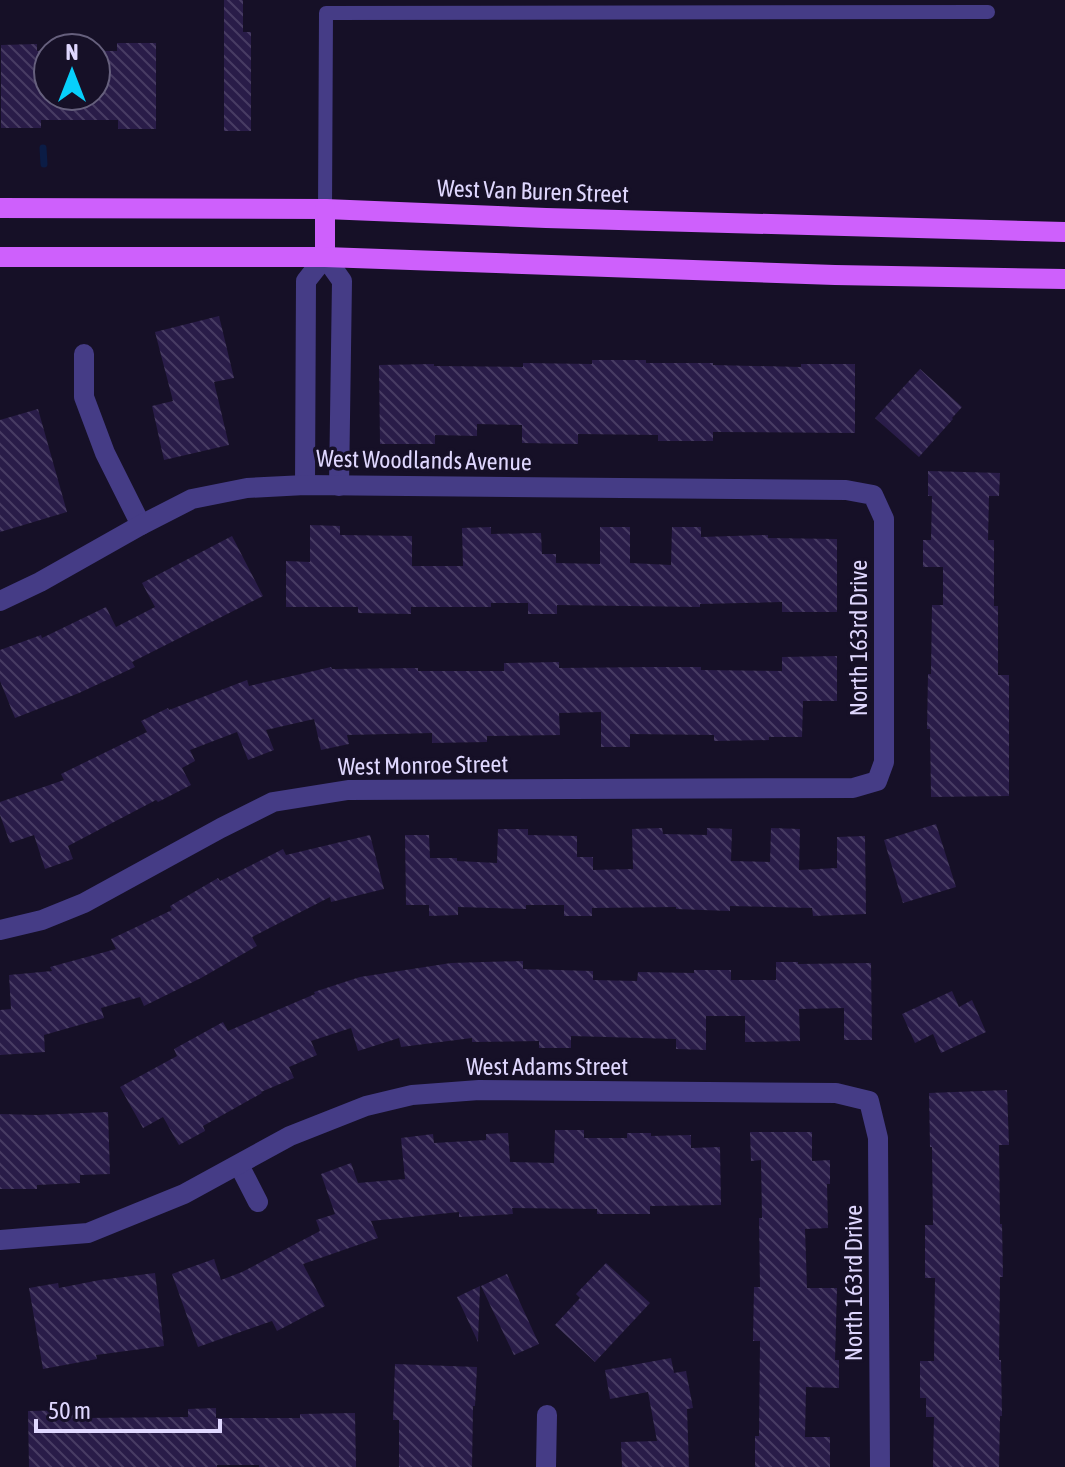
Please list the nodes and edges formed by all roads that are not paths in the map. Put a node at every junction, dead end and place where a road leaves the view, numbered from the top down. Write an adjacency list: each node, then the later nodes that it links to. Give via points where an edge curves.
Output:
1 (764, 6): 2 (lane); 3 (lane)
2 (879, 6): 4 (lane)
3 (326, 7): 6 (lane)
4 (988, 12)
5 (0, 208): 6 (main road, West Van Buren Street)
6 (325, 209): 7 (main road, West Van Buren Street); 9 (main road)
7 (1065, 232)
8 (0, 257): 9 (main road)
9 (325, 257): 10 (main road); 12 (street, via 306,281); 13 (street, via 342,281 343,293)
10 (1065, 279)
11 (84, 354): 15 (street, via 84,397)
12 (305, 485): 13 (street, West Woodlands Avenue); 15 (street, West Woodlands Avenue, via 247,488 192,499)
13 (339, 486): 14 (street, West Woodlands Avenue, via 846,490)
14 (873, 495): 17 (street, North 163rd Drive, via 884,519 884,762)
15 (141, 525): 16 (street, West Woodlands Avenue)
16 (0, 601)
17 (877, 781): 18 (street, West Monroe Street, via 853,788 317,794 273,802 84,903)
18 (0, 930)
19 (869, 1101): 20 (street, West Adams Street, via 836,1093 479,1090 412,1095 366,1106 290,1136); 25 (street, North 163rd Drive, via 878,1138)
20 (239, 1165): 21 (street); 22 (street, West Adams Street, via 88,1233)
21 (258, 1202)
22 (0, 1240)
23 (547, 1415): 24 (street)
24 (546, 1467)
25 (880, 1467)

